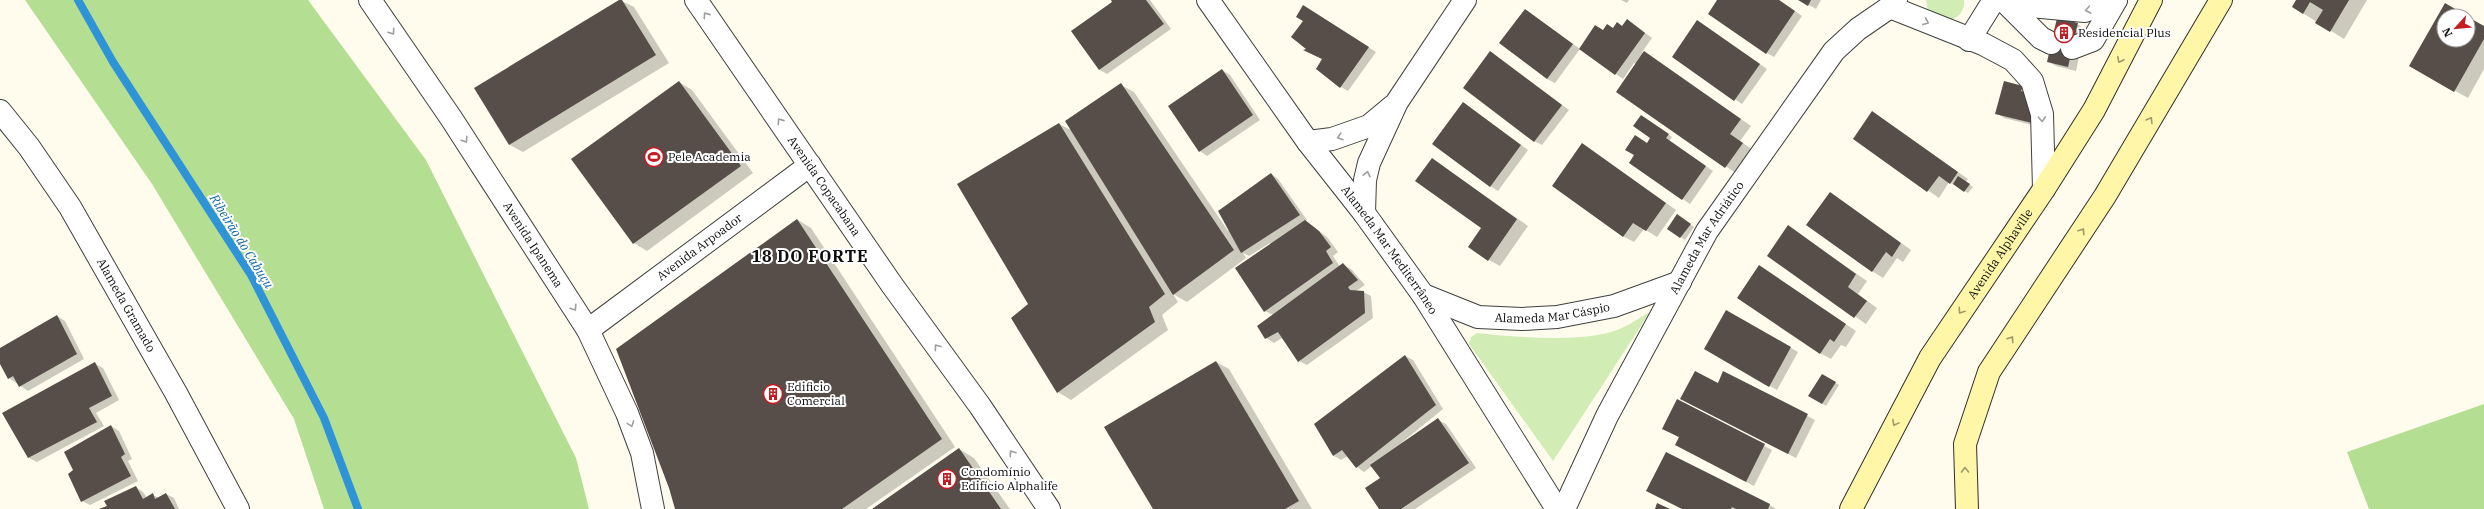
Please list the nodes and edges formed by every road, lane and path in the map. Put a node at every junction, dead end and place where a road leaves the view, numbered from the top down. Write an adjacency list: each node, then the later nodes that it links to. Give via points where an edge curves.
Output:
1 (370, 0): 21 (street, Avenida Ipanema, one-way to 21, via 451,118)
2 (696, 0): 16 (street, Avenida Copacabana, one-way to 2)
3 (1208, 0): 15 (street, Alameda Mar Mediterrâneo)
4 (1465, 0): 13 (street)
5 (2116, 0): 8 (street, one-way to 8, via 2085,11); 12 (street, via 2093,40 2083,46)
6 (2151, 0): 17 (main road, Avenida Alphaville, one-way to 17, via 2094,110)
7 (2221, 0): 28 (main road, one-way to 7, via 1965,444 1989,372 2105,196)
8 (2002, 1): 10 (street); 11 (street, via 2041,38)
9 (1893, 4): 10 (street, one-way to 10); 19 (street, Alameda Mar Adriático, via 1858,28 1834,52 1707,230)
10 (1969, 40): 17 (street, one-way to 17, via 2013,60 2032,81 2042,114)
11 (2051, 43)
12 (2072, 48)
13 (1397, 102): 15 (street, one-way to 15, via 1369,126 1332,139); 18 (street, one-way to 13, via 1365,180 1369,164)
14 (0, 111): 22 (street, Alameda Gramado, via 29,147 70,207 176,393)
15 (1308, 142): 18 (street, Alameda Mar Mediterrâneo)
16 (810, 165): 21 (street, Avenida Arpoador); 24 (street, Avenida Copacabana, one-way to 16, via 980,406 892,285)
17 (2044, 189): 27 (main road, Avenida Alphaville, one-way to 27, via 1930,358)
18 (1364, 213): 20 (street, Alameda Mar Mediterrâneo)
19 (1680, 282): 20 (street, Alameda Mar Cáspio, via 1614,306 1558,317 1522,319 1478,317); 26 (street, Alameda Mar Adriático, via 1607,416)
20 (1423, 295): 25 (street, Alameda Mar Mediterrâneo)
21 (588, 330): 23 (street, Avenida Ipanema, one-way to 23, via 640,447)
22 (238, 509)
23 (653, 509)
24 (1049, 509)
25 (1557, 509)
26 (1564, 509)
27 (1851, 509)
28 (1967, 509)

